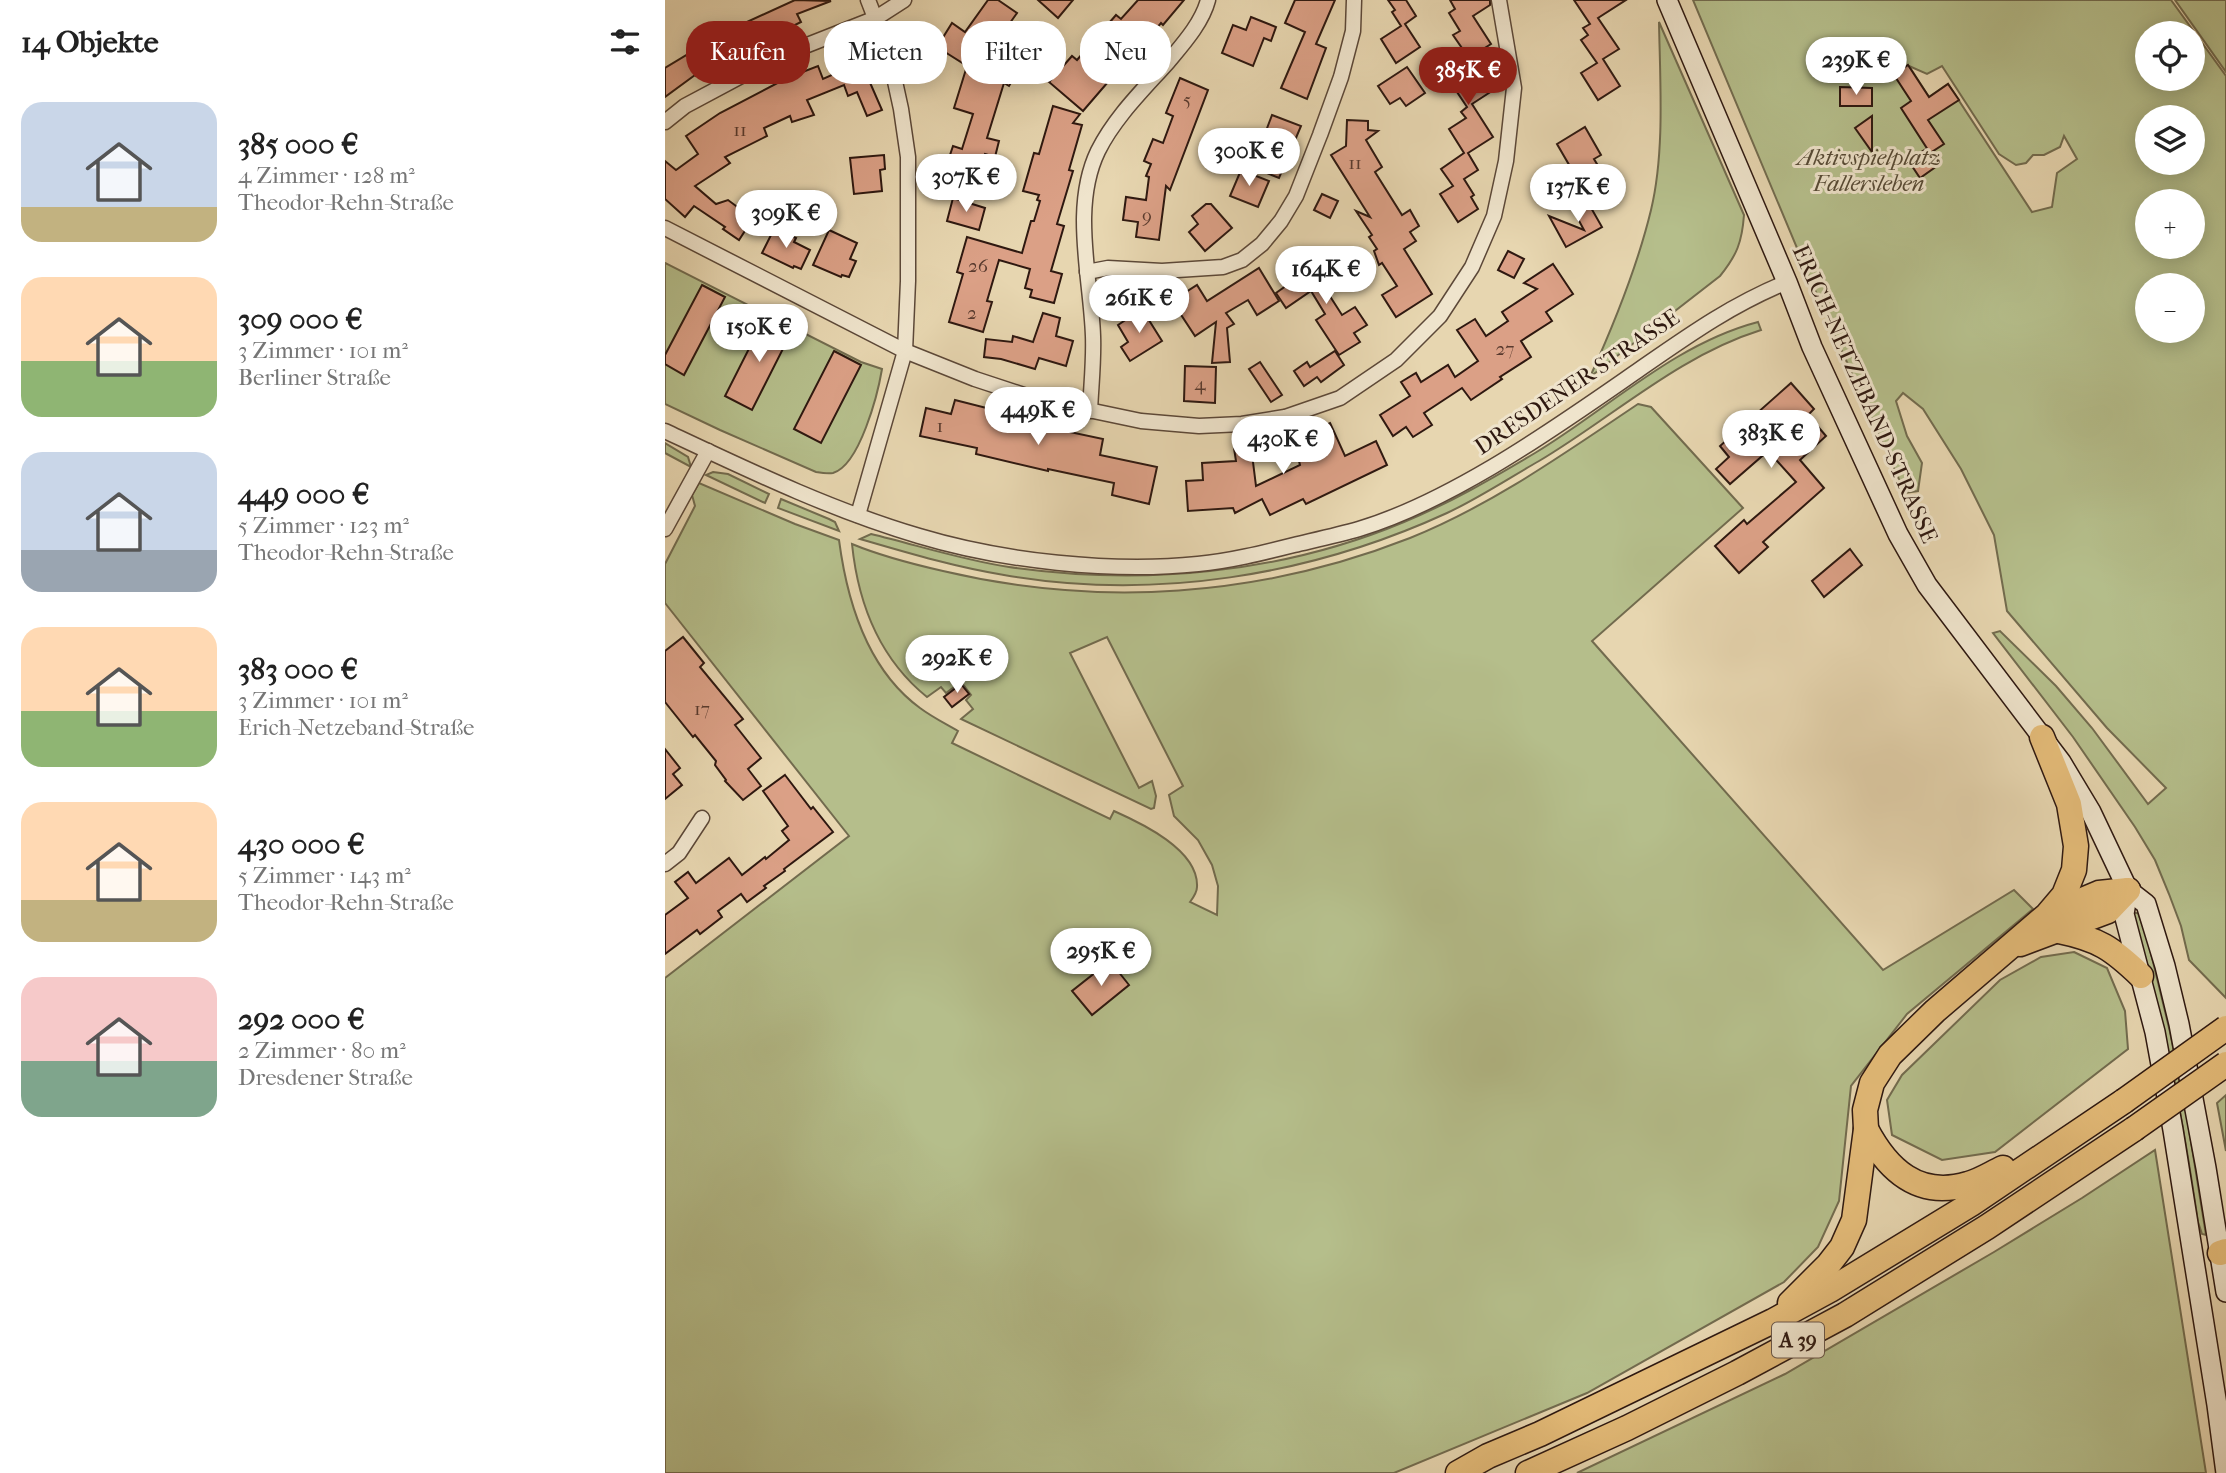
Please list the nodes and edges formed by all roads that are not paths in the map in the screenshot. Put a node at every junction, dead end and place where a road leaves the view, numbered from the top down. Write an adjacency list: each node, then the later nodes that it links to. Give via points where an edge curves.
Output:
1 (868, 0): 7 (street)
2 (904, 0): 7 (street)
3 (1208, 0): 10 (street, via 1184,44 1122,114 1098,152 1086,191)
4 (1354, 0): 10 (street, via 1353,31 1320,135 1296,196 1262,244 1242,260 1223,267)
5 (1499, 0): 13 (street, via 1514,88 1506,161 1494,216 1472,267 1440,316 1395,360 1340,398 1285,417 1199,426)
6 (1667, 0): 11 (street, ERICH-NETZEBAND-STRASSE)
7 (876, 18): 8 (street, via 777,57 685,106); 12 (street, via 889,54 908,157)
8 (665, 122)
9 (665, 228): 12 (street)
10 (1087, 272): 13 (street, via 1093,338)
11 (1787, 282): 16 (street, DRESDENER STRASSE, via 1716,317 1542,437 1464,482 1361,528 1261,554 1197,564 1072,564 971,549); 18 (street, ERICH-NETZEBAND-STRASSE, via 1898,534 1927,585)
12 (905, 351): 13 (street, via 1036,399); 16 (street)
13 (1090, 411)
14 (665, 431): 15 (street, DRESDENER STRASSE)
15 (708, 451): 16 (street, DRESDENER STRASSE); 17 (street)
16 (858, 515)
17 (665, 529)
18 (2042, 737): 21 (street, ERICH-NETZEBAND-STRASSE, via 2091,812); 22 (highway, via 2069,804 2076,846 2074,870)
19 (702, 818): 20 (street, via 679,853)
20 (665, 864)
21 (2128, 890): 22 (highway, via 2108,911); 23 (street, via 2124,914); 28 (street, via 2146,904 2165,967)
22 (2052, 923): 23 (highway, via 2108,947); 26 (highway, via 2010,948 1890,1055 1872,1083)
23 (2141, 976): 29 (street)
24 (2226, 1028): 27 (highway, A 39, bridge)
25 (2226, 1064): 33 (highway, A 39, bridge, via 1987,1227 1845,1315 1627,1428)
26 (1866, 1129): 27 (highway, via 1876,1149 1906,1178 1927,1187 1947,1188 1968,1184); 31 (highway, via 1854,1220 1842,1247)
27 (2072, 1137): 31 (highway, A 39, via 1971,1204)
28 (2223, 1252): 29 (street); 30 (street)
29 (2194, 1257): 34 (street)
30 (2226, 1292)
31 (1773, 1321): 32 (highway, A 39)
32 (1458, 1473)
33 (1528, 1473)
34 (2226, 1473)

